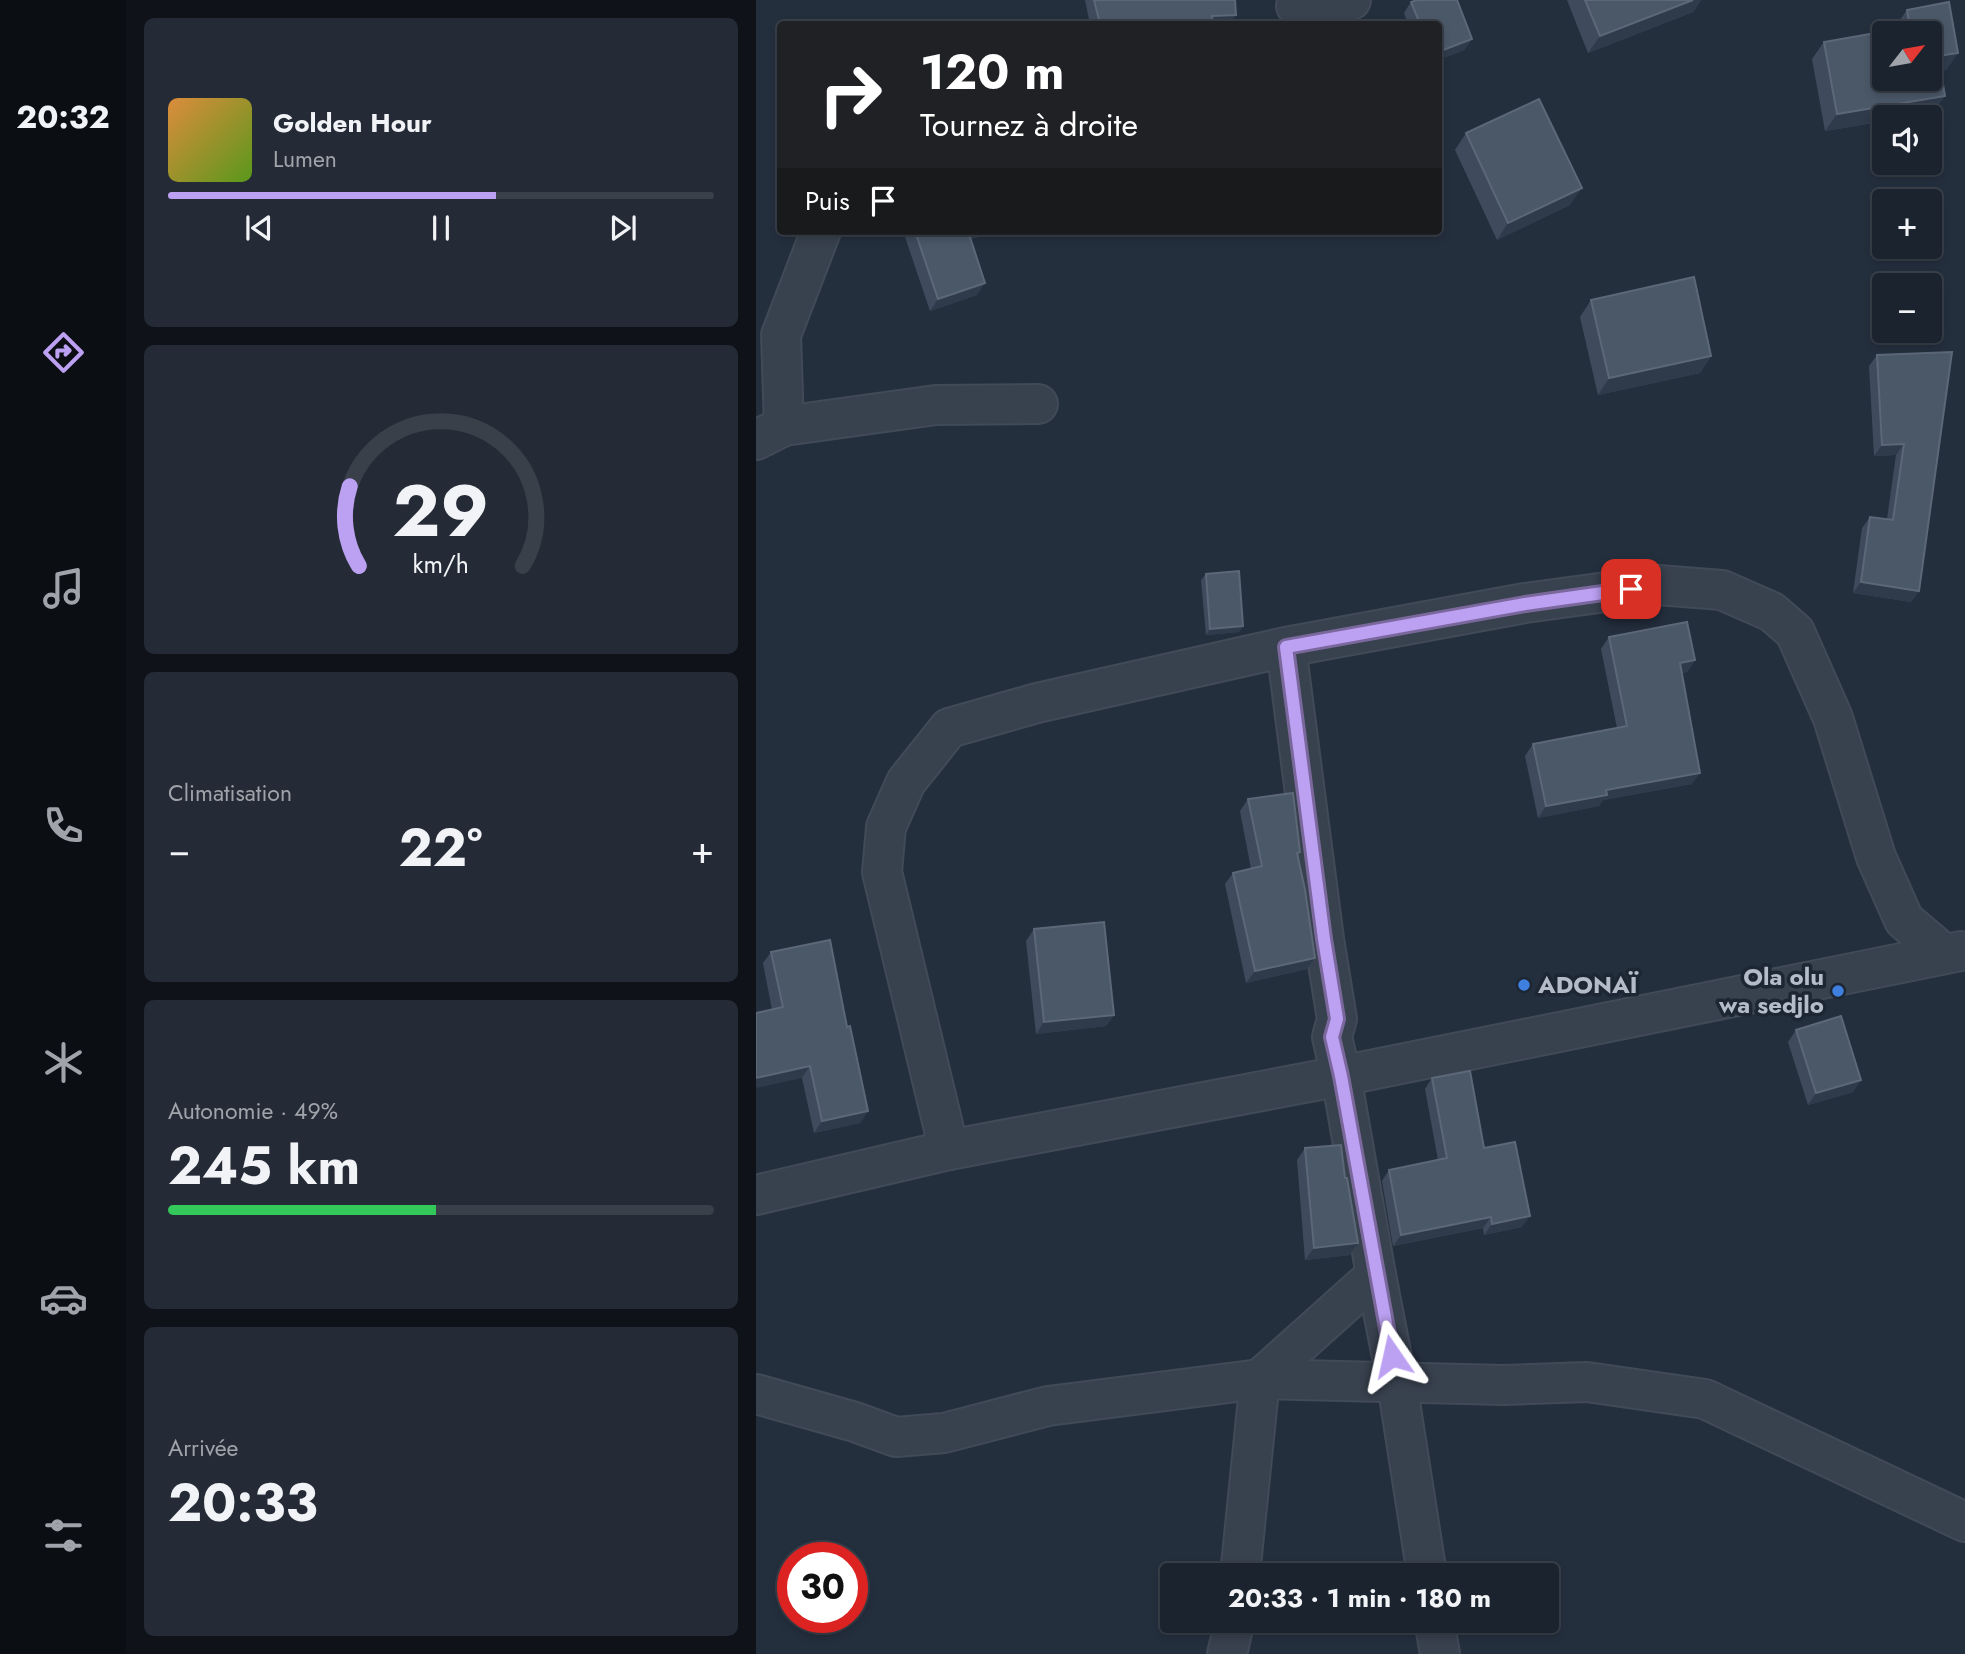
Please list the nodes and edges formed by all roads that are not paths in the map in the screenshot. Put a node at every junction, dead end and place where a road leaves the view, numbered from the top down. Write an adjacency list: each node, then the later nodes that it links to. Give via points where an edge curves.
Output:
1 (1351, 0): 2 (street)
2 (1296, 6)
3 (819, 235): 5 (street, via 780,335)
4 (1038, 404): 5 (street, via 936,405)
5 (770, 433)
6 (1286, 647): 7 (street, via 1658,585 1722,590 1772,612 1795,632 1833,718 1876,857 1904,920); 8 (street, via 1337,1019 1332,1037); 9 (street, via 949,727 906,782 886,827 883,872)
7 (1955, 952): 8 (street)
8 (1341, 1076): 9 (street); 11 (street)
9 (949, 1150): 10 (street)
10 (756, 1195)
11 (1376, 1275): 12 (street); 13 (street)
12 (1260, 1379): 13 (street); 14 (street, via 1048,1406 944,1433 896,1437); 16 (street)
13 (1397, 1382): 15 (street, via 1587,1382 1704,1399); 17 (street)
14 (756, 1394)
15 (1965, 1522)
16 (1241, 1563)
17 (1425, 1563)
18 (1233, 1633): 20 (street)
19 (1436, 1633): 21 (street)
20 (1227, 1654)
21 (1440, 1654)

